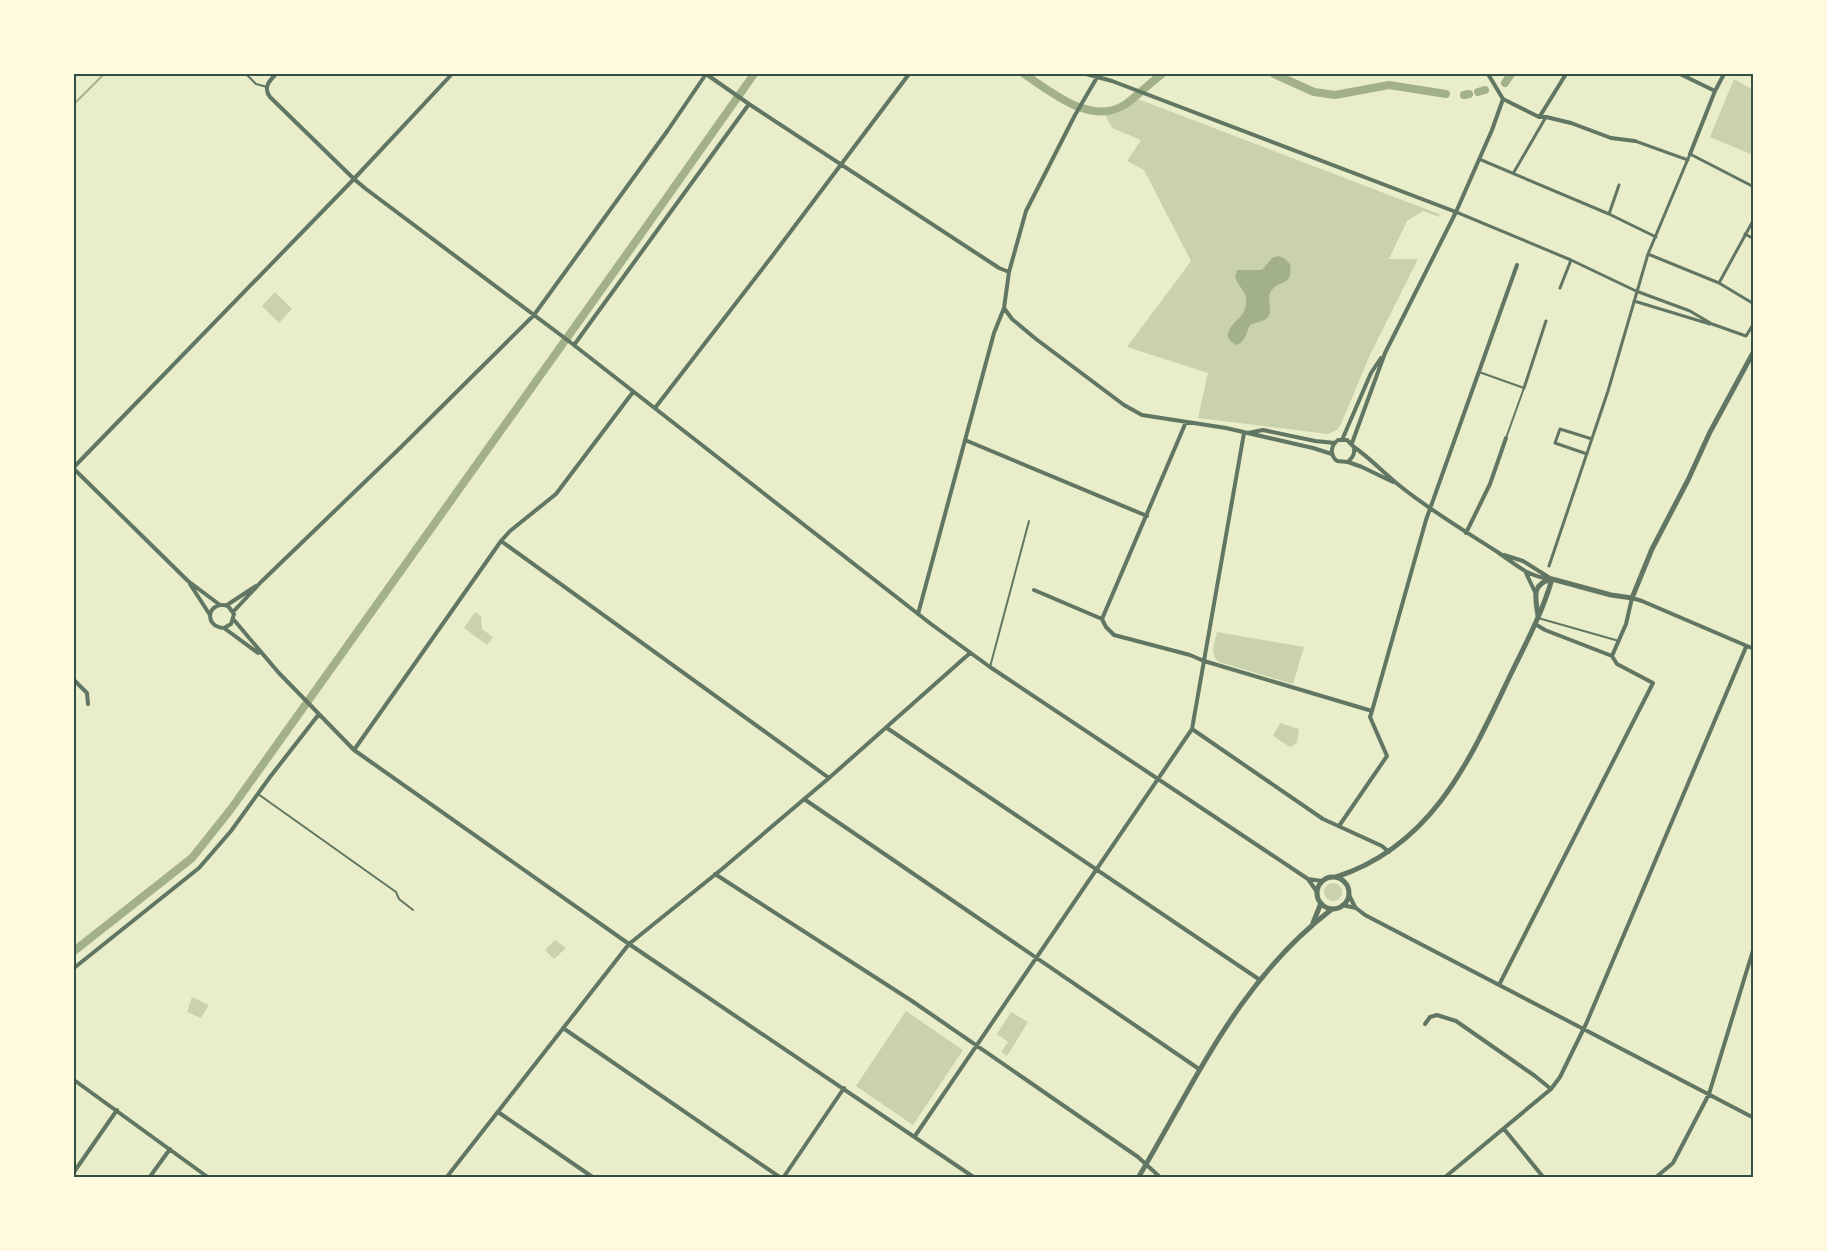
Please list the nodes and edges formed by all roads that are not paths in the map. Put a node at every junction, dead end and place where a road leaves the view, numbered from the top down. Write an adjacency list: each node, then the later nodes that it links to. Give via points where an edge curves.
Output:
1 (246, 74): 12 (lane, via 256,84)
2 (276, 74): 12 (street)
3 (452, 74): 24 (street)
4 (706, 74): 15 (street); 43 (street)
5 (909, 74): 22 (street)
6 (1086, 74): 11 (street)
7 (1488, 74): 14 (street)
8 (1566, 74): 16 (street)
9 (1680, 74): 13 (street)
10 (1724, 74): 13 (street)
11 (1098, 75): 27 (street); 36 (street, via 1026,211)
12 (267, 87): 24 (street, via 270,97)
13 (1714, 91): 19 (street)
14 (1503, 99): 16 (street); 20 (street)
15 (746, 102): 22 (street); 47 (street)
16 (1539, 117): 17 (street)
17 (1546, 117): 18 (street, via 1611,138); 23 (street)
18 (1635, 141): 21 (street)
19 (1690, 154): 21 (street); 26 (street)
20 (1479, 159): 23 (street); 27 (street)
21 (1688, 160): 31 (street)
22 (841, 164): 36 (street); 53 (street)
23 (1513, 173): 28 (street)
24 (354, 179): 43 (street); 65 (street)
25 (1619, 186): 28 (street)
26 (1754, 187)
27 (1456, 212): 34 (street); 49 (street)
28 (1609, 214): 31 (street)
29 (1754, 219): 30 (street)
30 (1745, 234): 32 (street); 37 (street)
31 (1656, 237): 33 (street)
32 (1754, 239)
33 (1648, 254): 37 (street); 39 (street)
34 (1571, 260): 38 (street); 39 (street)
35 (1517, 265): 50 (street)
36 (1009, 272): 42 (street)
37 (1719, 284): 41 (street)
38 (1560, 288)
39 (1636, 291): 40 (street); 46 (street, via 1690,311)
40 (1634, 301): 46 (street); 57 (street)
41 (1754, 304)
42 (1004, 308): 54 (street, via 1036,339 1124,405 1142,415); 58 (street, via 996,324)
43 (534, 315): 47 (street); 77 (street)
44 (1546, 321): 51 (street)
45 (1754, 323): 46 (street, via 1746,336)
46 (1712, 324)
47 (572, 344): 52 (street)
48 (1754, 351): 80 (street, via 1652,549)
49 (1385, 352): 59 (street, via 1371,372); 61 (street)
50 (1479, 372): 51 (lane); 67 (street)
51 (1524, 387): 56 (lane)
52 (633, 392): 53 (street); 71 (street, via 556,494)
53 (655, 408): 84 (street)
54 (1186, 422): 55 (street); 68 (street)
55 (1244, 433): 60 (street, via 1263,430); 62 (street); 96 (street)
56 (1506, 438): 70 (street, via 1490,484)
57 (1592, 439): 63 (street); 63 (street, via 1560,429 1556,443)
58 (965, 440): 68 (street); 84 (street)
59 (1342, 440): 60 (street); 61 (street)
60 (1335, 443): 62 (street)
61 (1353, 445): 64 (street); 66 (street)
62 (1332, 454): 64 (street, via 1337,461)
63 (1587, 454): 73 (street)
64 (1348, 462): 66 (street)
65 (74, 468): 76 (street)
66 (1399, 485): 67 (street)
67 (1430, 509): 70 (street); 100 (street)
68 (1147, 516): 86 (street)
69 (1029, 521): 97 (lane)
70 (1466, 533): 72 (street)
71 (501, 541): 104 (street); 105 (street)
72 (1500, 554): 74 (street); 75 (street, via 1523,561)
73 (1549, 566)
74 (1525, 572): 75 (street); 79 (street)
75 (1552, 579): 79 (street, via 1541,583); 80 (street); 88 (street)
76 (188, 580): 81 (street); 85 (street)
77 (261, 582): 82 (street); 83 (street)
78 (1034, 591): 86 (street)
79 (1535, 592): 88 (street)
80 (1632, 598): 90 (street); 91 (street)
81 (220, 604): 82 (street); 85 (street)
82 (226, 605): 83 (street)
83 (234, 612): 87 (street)
84 (918, 614): 93 (street)
85 (210, 615): 89 (street, via 213,624)
86 (1102, 619): 96 (street, via 1114,635)
87 (234, 620): 89 (street); 95 (street)
88 (1537, 621): 90 (lane); 94 (street, via 1542,629); 110 (street, via 1464,768 1436,807)
89 (224, 628): 95 (street)
90 (1619, 641): 94 (street)
91 (1746, 647): 92 (street); 134 (street)
92 (1754, 649)
93 (970, 653): 97 (street); 102 (street)
94 (1612, 656): 131 (street, via 1617,664 1653,682)
95 (264, 657): 101 (street)
96 (1204, 661): 100 (street); 103 (street)
97 (990, 667): 106 (street)
98 (74, 680): 99 (street, via 87,693)
99 (88, 704)
100 (1372, 711): 109 (street, via 1387,756)
101 (319, 714): 104 (street); 107 (street)
102 (887, 728): 105 (street); 111 (street)
103 (1192, 729): 106 (street); 109 (street)
104 (354, 750): 126 (street)
105 (830, 778): 108 (street)
106 (1157, 778): 111 (street); 115 (street)
107 (258, 794): 124 (lane, via 396,892); 129 (street, via 199,868)
108 (804, 799): 113 (street); 128 (street)
109 (1339, 826): 110 (street)
110 (1389, 852): 112 (street)
111 (1096, 868): 128 (street); 130 (street)
112 (1352, 872): 114 (street); 117 (street)
113 (715, 874): 126 (street); 135 (street)
114 (1336, 877): 116 (street); 117 (street)
115 (1308, 879): 116 (street); 118 (street)
116 (1322, 881): 118 (street)
117 (1348, 888): 119 (street)
118 (1317, 892): 120 (street)
119 (1348, 895): 121 (street); 122 (street)
120 (1321, 903): 123 (street); 125 (street)
121 (1342, 905): 122 (street); 123 (street)
122 (1356, 908): 131 (street)
123 (1332, 909): 125 (street)
124 (413, 910)
125 (1312, 924): 130 (street)
126 (629, 945): 133 (street); 138 (street)
127 (1754, 947): 140 (street)
128 (1035, 957): 135 (street); 136 (street)
129 (74, 968)
130 (1260, 980): 136 (street)
131 (1499, 985): 134 (street)
132 (1425, 1024): 139 (street, via 1437,1015 1456,1021)
133 (562, 1028): 142 (street); 153 (street)
134 (1583, 1029): 139 (street); 140 (street)
135 (977, 1046): 145 (street); 147 (street)
136 (1199, 1069): 147 (street)
137 (74, 1080): 141 (street)
138 (844, 1088): 145 (street); 153 (street)
139 (1551, 1089): 144 (street)
140 (1709, 1094): 143 (street); 159 (street, via 1673,1163)
141 (117, 1110): 146 (street); 148 (street)
142 (498, 1112): 151 (street); 152 (street)
143 (1754, 1118)
144 (1504, 1129): 157 (street); 158 (street)
145 (915, 1136): 154 (street)
146 (170, 1149): 149 (street); 150 (street)
147 (1147, 1164): 155 (street); 156 (street)
148 (74, 1172)
149 (149, 1178)
150 (209, 1178)
151 (446, 1178)
152 (594, 1178)
153 (782, 1178)
154 (975, 1178)
155 (1138, 1178)
156 (1161, 1178)
157 (1444, 1178)
158 (1544, 1178)
159 (1655, 1178)

